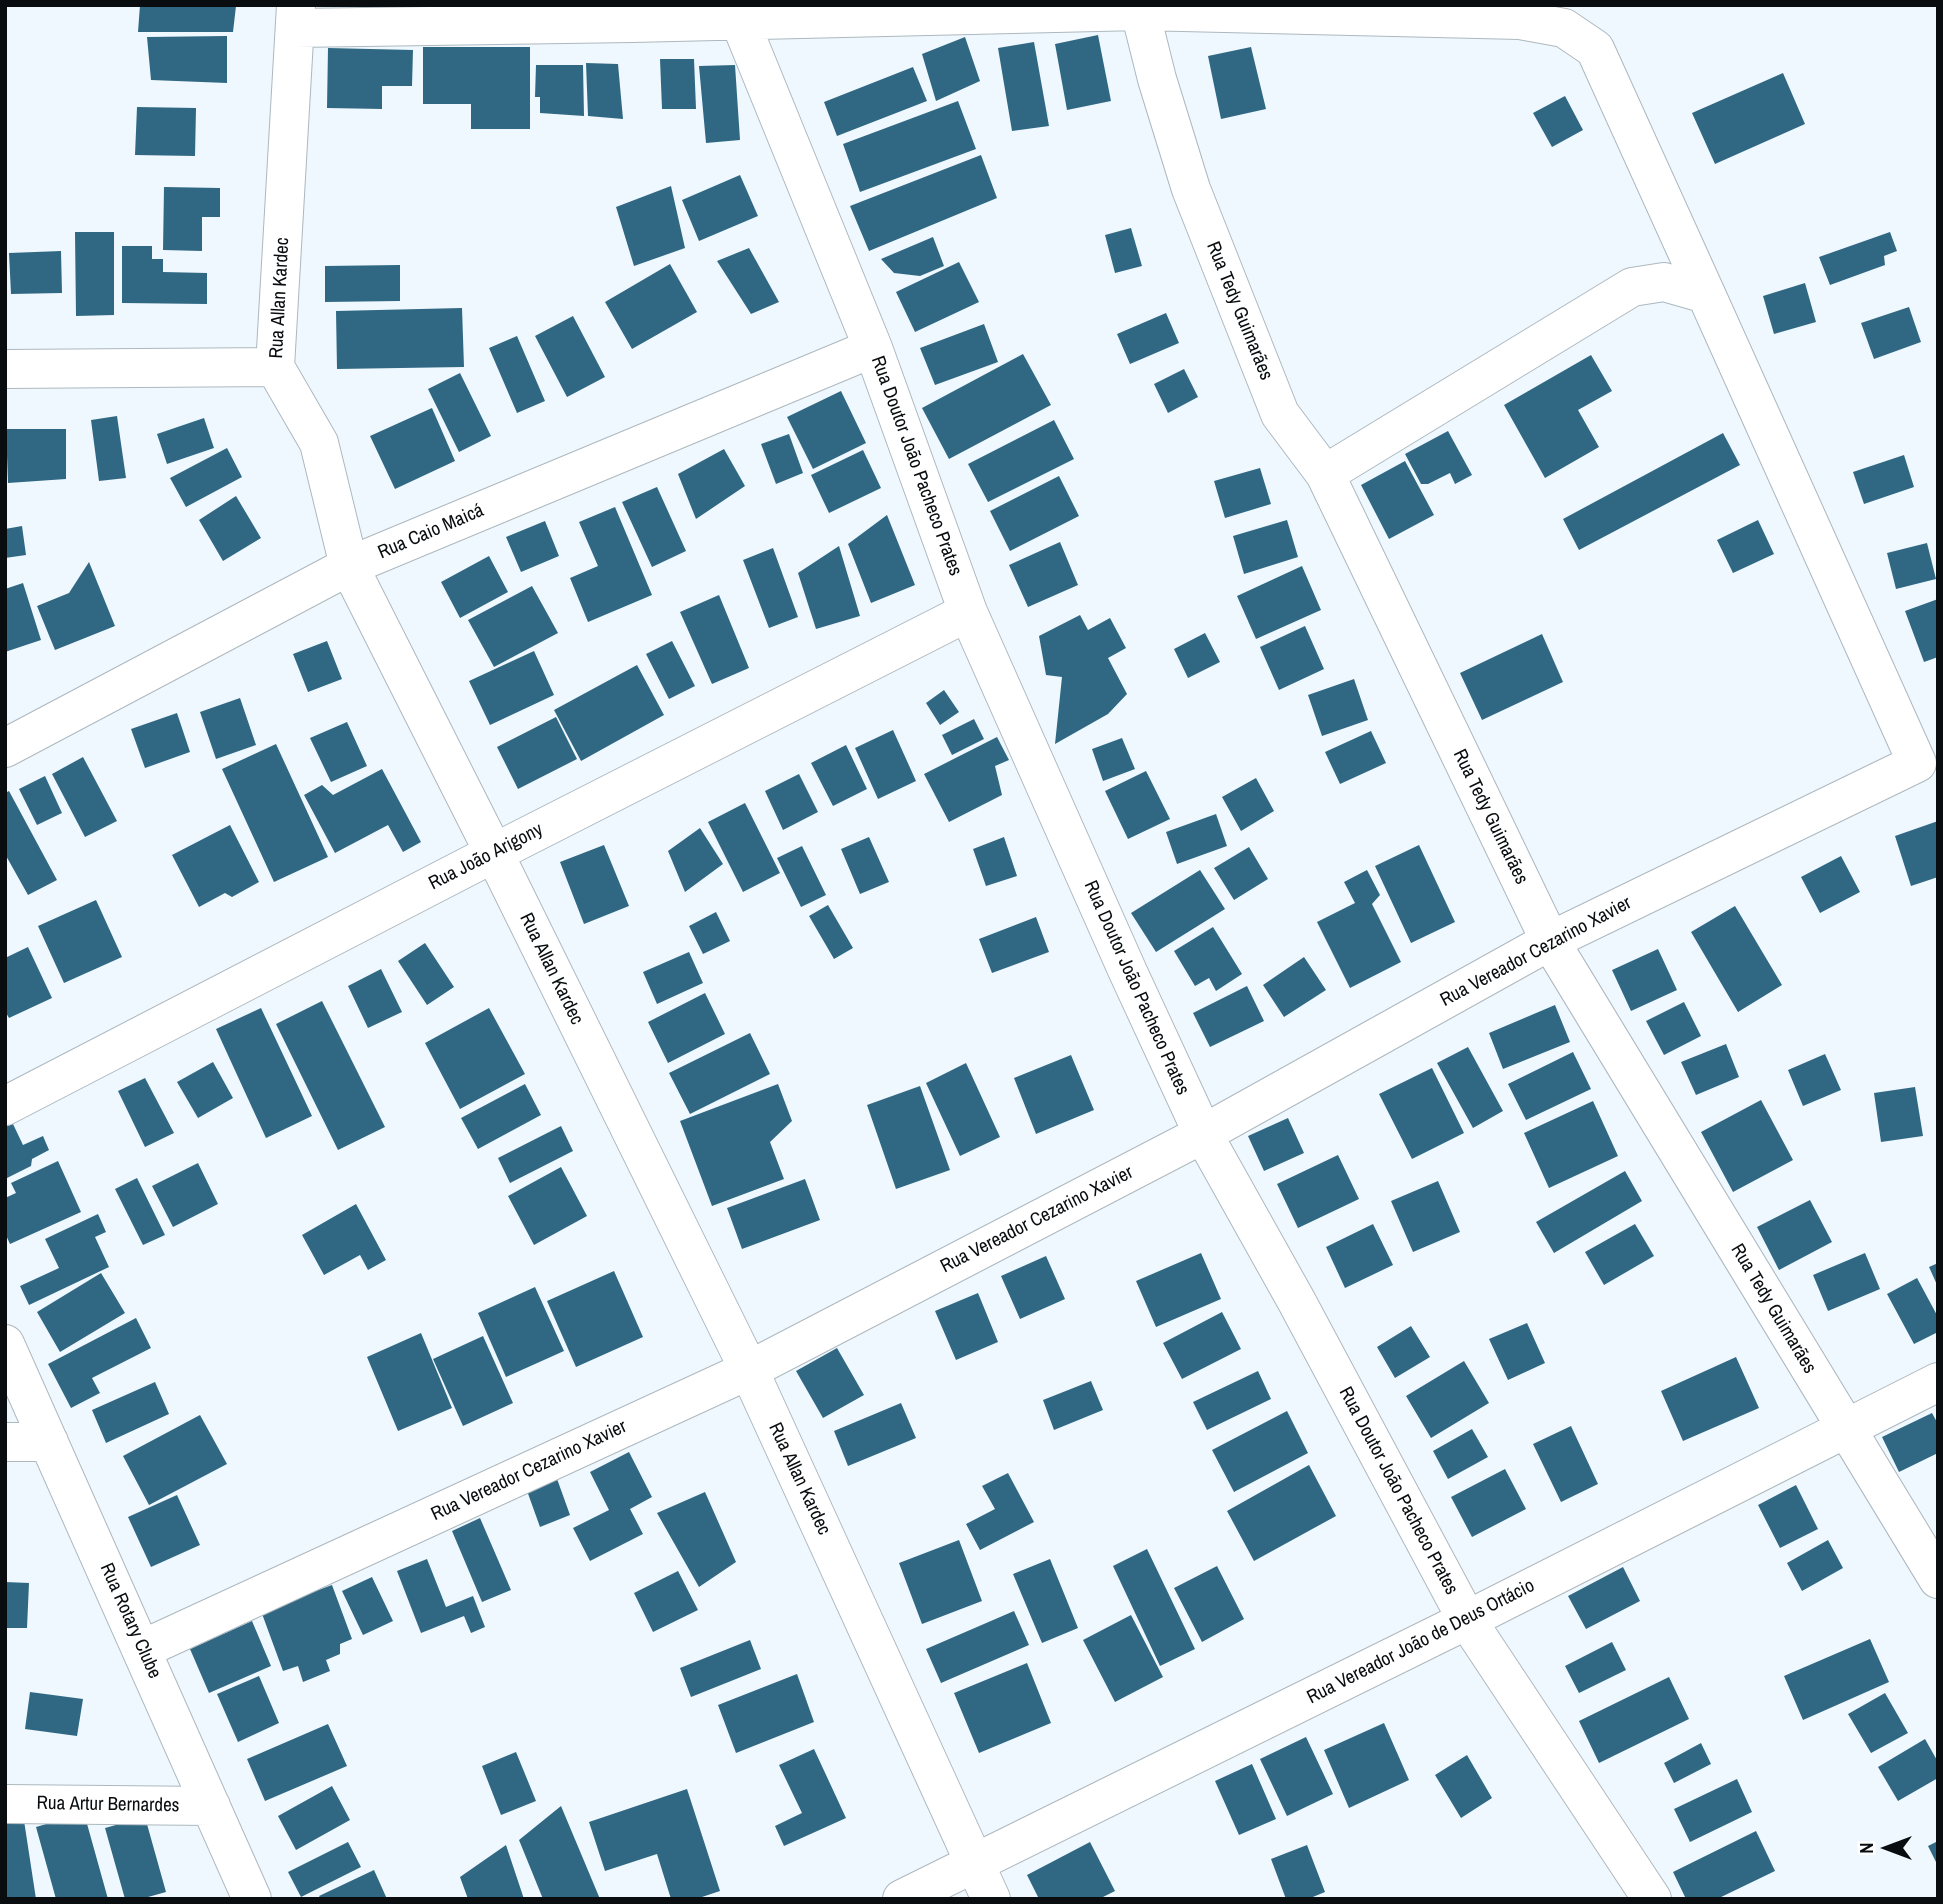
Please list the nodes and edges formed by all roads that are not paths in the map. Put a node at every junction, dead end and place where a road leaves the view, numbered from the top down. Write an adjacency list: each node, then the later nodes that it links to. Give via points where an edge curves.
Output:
1 (1140, 10): 4 (street); 5 (street, via 1520,20 1564,28 1595,49); 9 (street, Rua Tedy Guimarães, via 1191,188 1280,414)
2 (632, 14): 3 (street); 4 (street)
3 (296, 16): 7 (street, Rua Allan Kardec)
4 (739, 19): 6 (street, Rua Doutor João Pacheco Prates)
5 (1706, 294): 9 (street, via 1664,282 1632,287); 14 (street, Rua Vereador Cezarino Xavier, via 1917,763)
6 (873, 348): 10 (street, Rua Caio Maicá); 11 (street, Rua Doutor João Pacheco Prates)
7 (275, 367): 8 (street); 10 (street, Rua Allan Kardec, via 319,443)
8 (5, 369)
9 (1325, 474): 14 (street, Rua Tedy Guimarães)
10 (349, 566): 12 (street, Rua Caio Maicá); 13 (street, Rua Allan Kardec)
11 (968, 612): 13 (street, Rua João Arigony); 16 (street, Rua Doutor João Pacheco Prates)
12 (5, 748)
13 (494, 853): 15 (street, Rua João Arigony); 18 (street, Rua Allan Kardec)
14 (1550, 941): 16 (street, Rua Vereador Cezarino Xavier); 20 (street, Rua Tedy Guimarães)
15 (5, 1107)
16 (1203, 1134): 18 (street, Rua Vereador Cezarino Xavier); 24 (street, Rua Doutor João Pacheco Prates)
17 (5, 1345): 22 (street, Rua Rotary Clube)
18 (749, 1370): 25 (street, Rua Vereador Cezarino Xavier); 28 (street, Rua Allan Kardec)
19 (1938, 1382): 20 (street, Rua Vereador João de Deus Ortácio)
20 (1846, 1429): 23 (street, Rua Tedy Guimarães); 24 (street, Rua Vereador João de Deus Ortácio)
21 (5, 1442): 22 (street)
22 (49, 1442): 25 (street, Rua Rotary Clube)
23 (1938, 1579)
24 (1467, 1619): 28 (street, Rua Vereador João de Deus Ortácio); 32 (street, Rua Doutor João Pacheco Prates)
25 (143, 1650): 27 (street, Rua Rotary Clube)
26 (5, 1804): 27 (street, Rua Artur Bernardes)
27 (211, 1806): 29 (street, Rua Rotary Clube)
28 (975, 1865): 30 (street, Rua Vereador João de Deus Ortácio); 31 (street, Rua Allan Kardec)
29 (252, 1899)
30 (902, 1899)
31 (990, 1899)
32 (1652, 1899)

